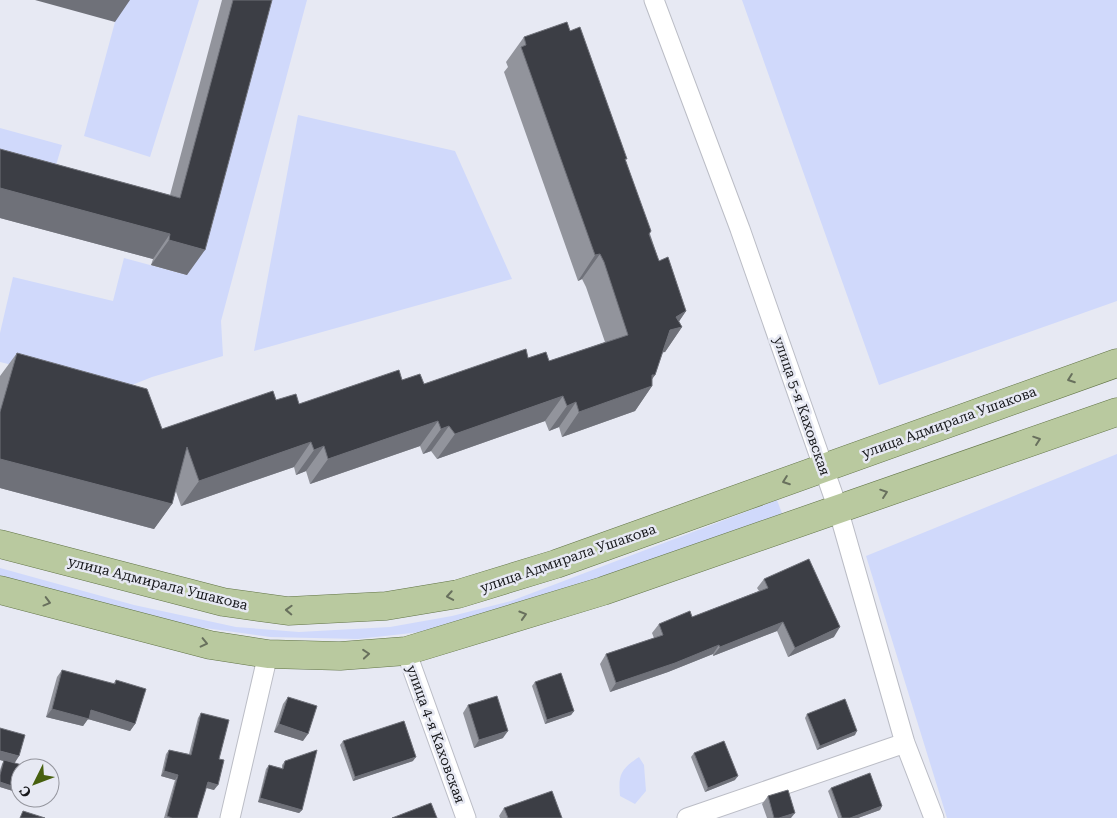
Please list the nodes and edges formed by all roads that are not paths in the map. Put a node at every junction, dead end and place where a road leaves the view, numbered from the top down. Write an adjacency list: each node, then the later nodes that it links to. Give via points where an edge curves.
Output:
1 (654, 0): 4 (street, улица 5-я Каховская, via 740,229)
2 (1117, 363): 4 (main road, улица Адмирала Ушакова, one-way to 4)
3 (1117, 412): 5 (main road, one-way to 3)
4 (822, 468): 5 (street, улица 5-я Каховская); 6 (main road, улица Адмирала Ушакова, one-way to 6, via 556,564 458,594 386,606 288,611 223,602)
5 (838, 509): 8 (main road, one-way to 5, via 602,591); 10 (street, улица 5-я Каховская)
6 (0, 544)
7 (0, 590): 9 (main road, one-way to 9, via 210,645)
8 (406, 650): 9 (main road, one-way to 8, via 340,656); 12 (street, улица 4-я Каховская)
9 (268, 654): 11 (street)
10 (905, 743): 13 (street); 14 (street, улица 5-я Каховская)
11 (230, 818)
12 (466, 818)
13 (687, 818)
14 (934, 818)

